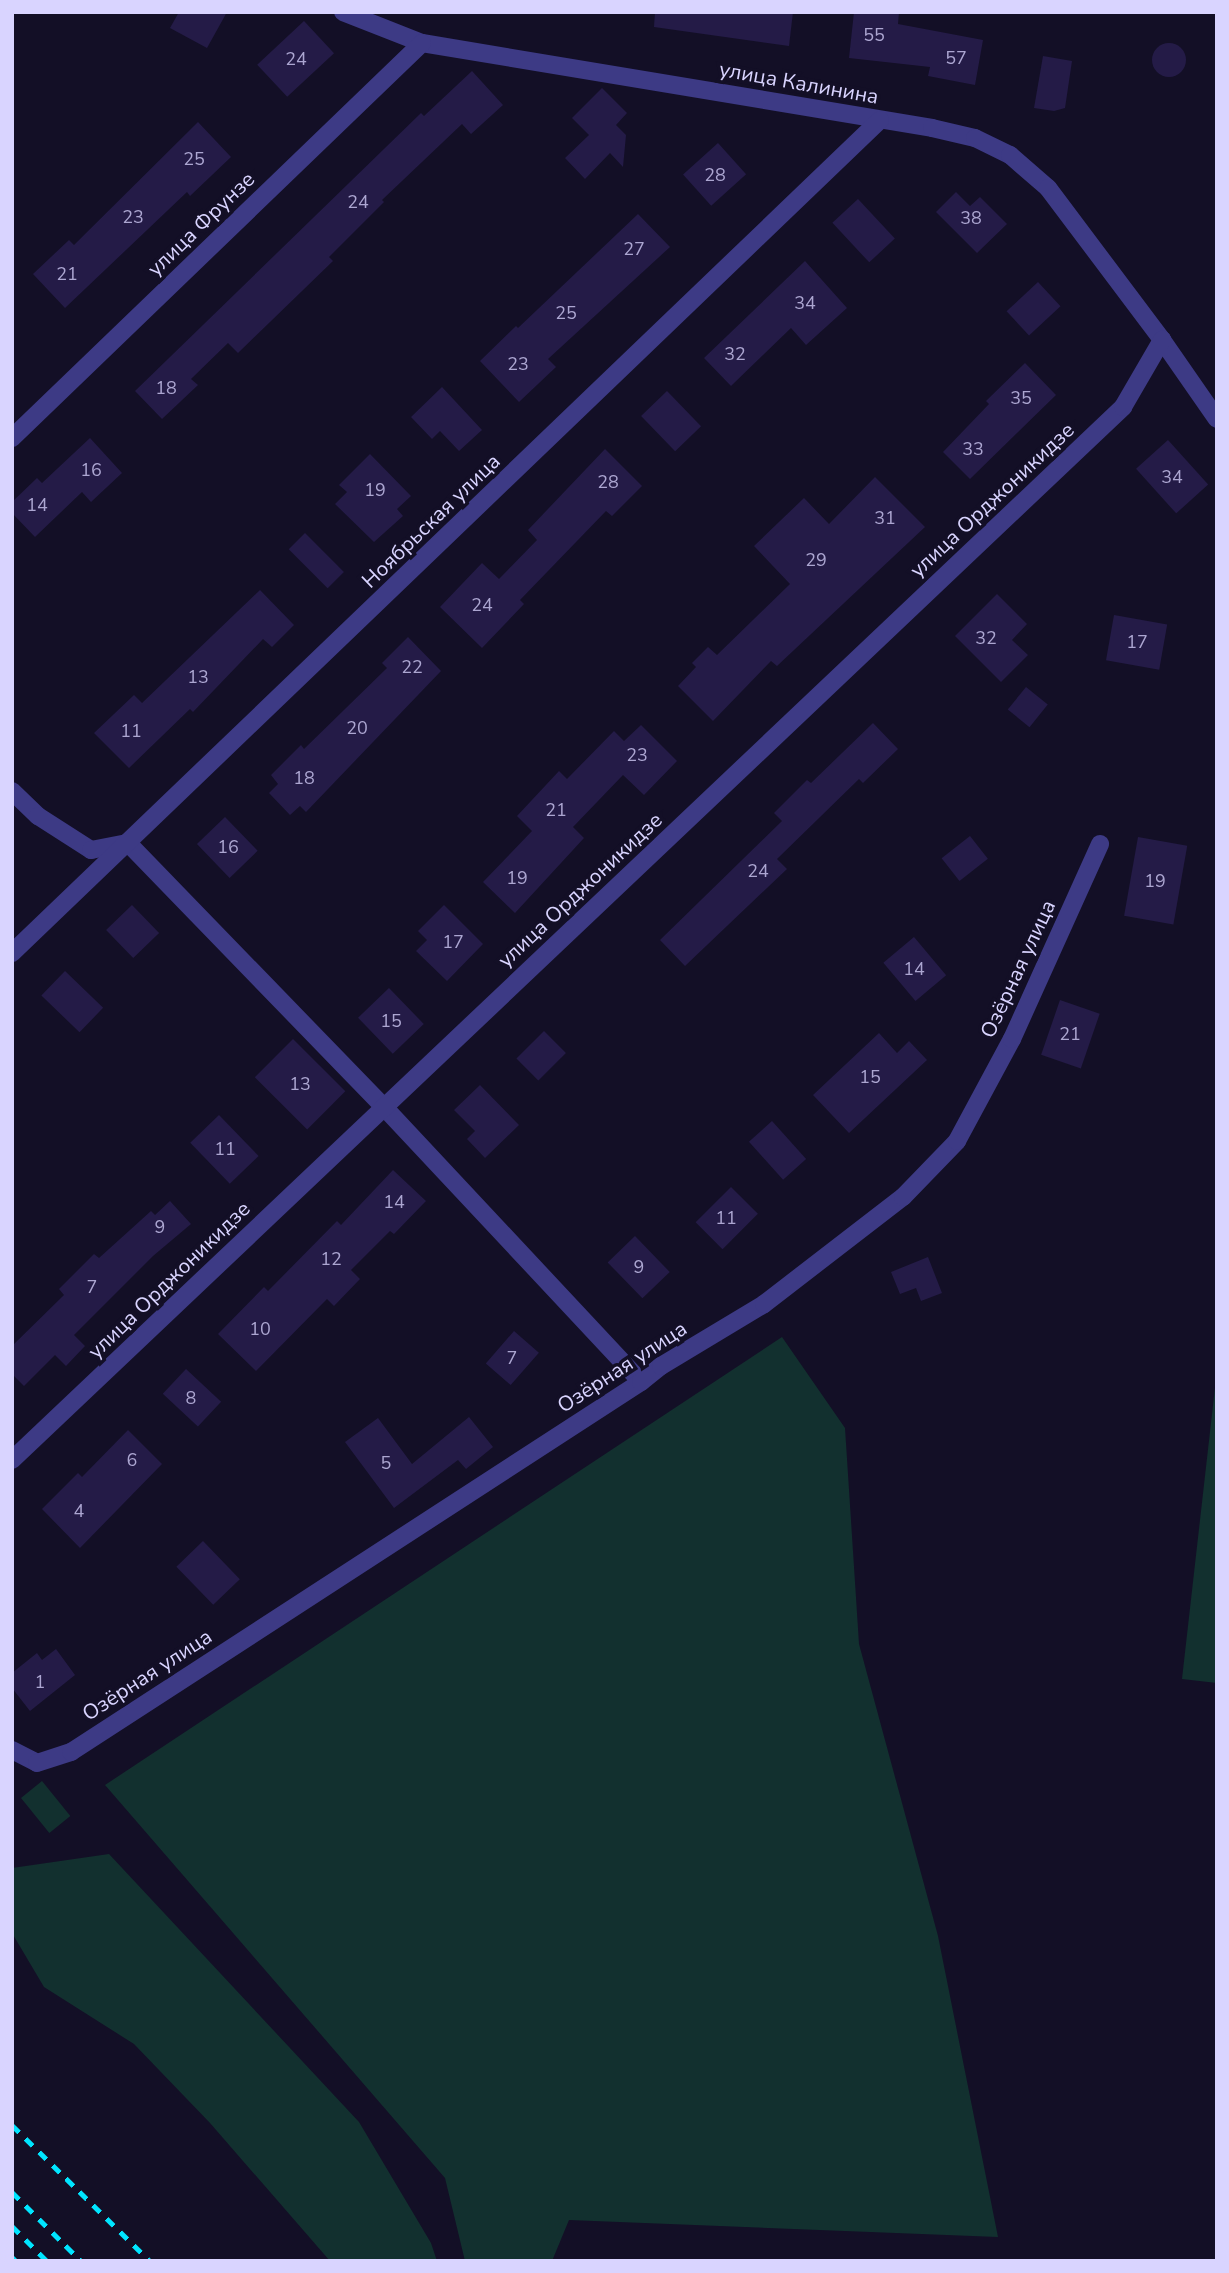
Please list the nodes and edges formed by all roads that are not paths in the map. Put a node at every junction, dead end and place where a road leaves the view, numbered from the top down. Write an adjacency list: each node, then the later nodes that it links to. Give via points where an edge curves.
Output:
1 (344, 12): 2 (street, улица Калинина)
2 (422, 43): 3 (street, улица Калинина); 6 (street, улица Фрунзе)
3 (880, 120): 4 (street, улица Калинина, via 975,138 1010,155 1048,188); 8 (street, Ноябрьская улица)
4 (1162, 340): 5 (street, улица Калинина); 11 (street, улица Орджоникидзе, via 1123,407)
5 (1217, 419)
6 (12, 438)
7 (12, 791): 8 (street, via 38,816 91,850)
8 (128, 843): 10 (street, Ноябрьская улица); 11 (street)
9 (1100, 844): 12 (street, Озёрная улица, via 1012,1040 957,1141 903,1197 764,1304)
10 (12, 953)
11 (384, 1107): 12 (street); 13 (street, улица Орджоникидзе)
12 (641, 1382): 14 (street, Озёрная улица, via 71,1752 37,1763)
13 (12, 1460)
14 (12, 1750)

